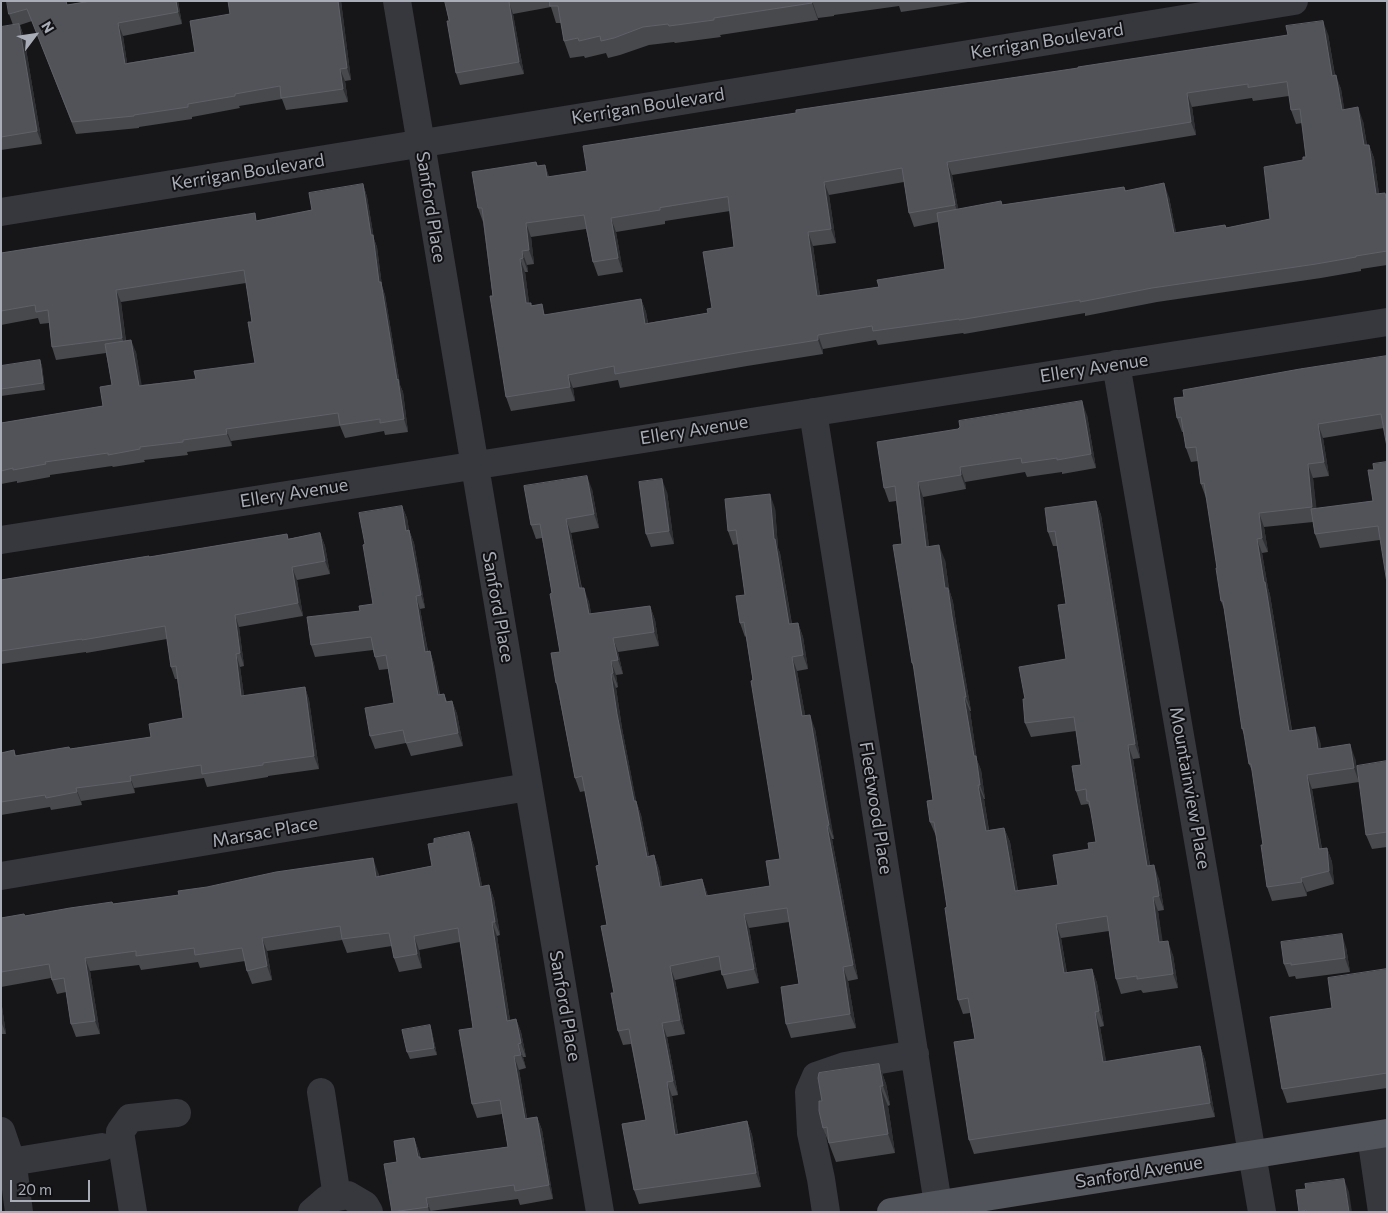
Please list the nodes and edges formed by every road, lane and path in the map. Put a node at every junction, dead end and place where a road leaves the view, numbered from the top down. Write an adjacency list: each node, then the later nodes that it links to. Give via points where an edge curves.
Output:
1 (396, 1): 3 (street, Sanford Place)
2 (1282, 2): 3 (street, Kerrigan Boulevard)
3 (420, 144): 4 (street, Kerrigan Boulevard); 8 (street, Sanford Place)
4 (1, 212)
5 (1387, 322): 6 (street, Ellery Avenue)
6 (1116, 364): 7 (street, Ellery Avenue); 18 (street, Mountainview Place)
7 (813, 412): 8 (street, Ellery Avenue); 12 (street, Fleetwood Place)
8 (474, 464): 9 (street, Ellery Avenue); 10 (street, Sanford Place)
9 (1, 540)
10 (528, 787): 11 (street, Marsac Place); 26 (street, Sanford Place)
11 (1, 876)
12 (914, 1054): 21 (street, Fleetwood Place); 27 (street, via 845,1066 816,1076 808,1092 811,1133)
13 (321, 1092): 20 (street)
14 (177, 1112): 23 (street, via 130,1118 120,1132)
15 (1, 1131): 19 (street)
16 (1379, 1134): 18 (main road, Sanford Avenue); 30 (street)
17 (102, 1147): 19 (street)
18 (1253, 1154): 21 (main road, Sanford Avenue); 29 (street, Mountainview Place)
19 (12, 1162): 22 (street)
20 (337, 1197): 24 (street, via 327,1199); 25 (street, via 348,1196 366,1205)
21 (938, 1204): 28 (main road, Sanford Avenue)
22 (20, 1212)
23 (133, 1212)
24 (312, 1212)
25 (369, 1212)
26 (600, 1212)
27 (826, 1212)
28 (891, 1212)
29 (1262, 1212)
30 (1382, 1212)

